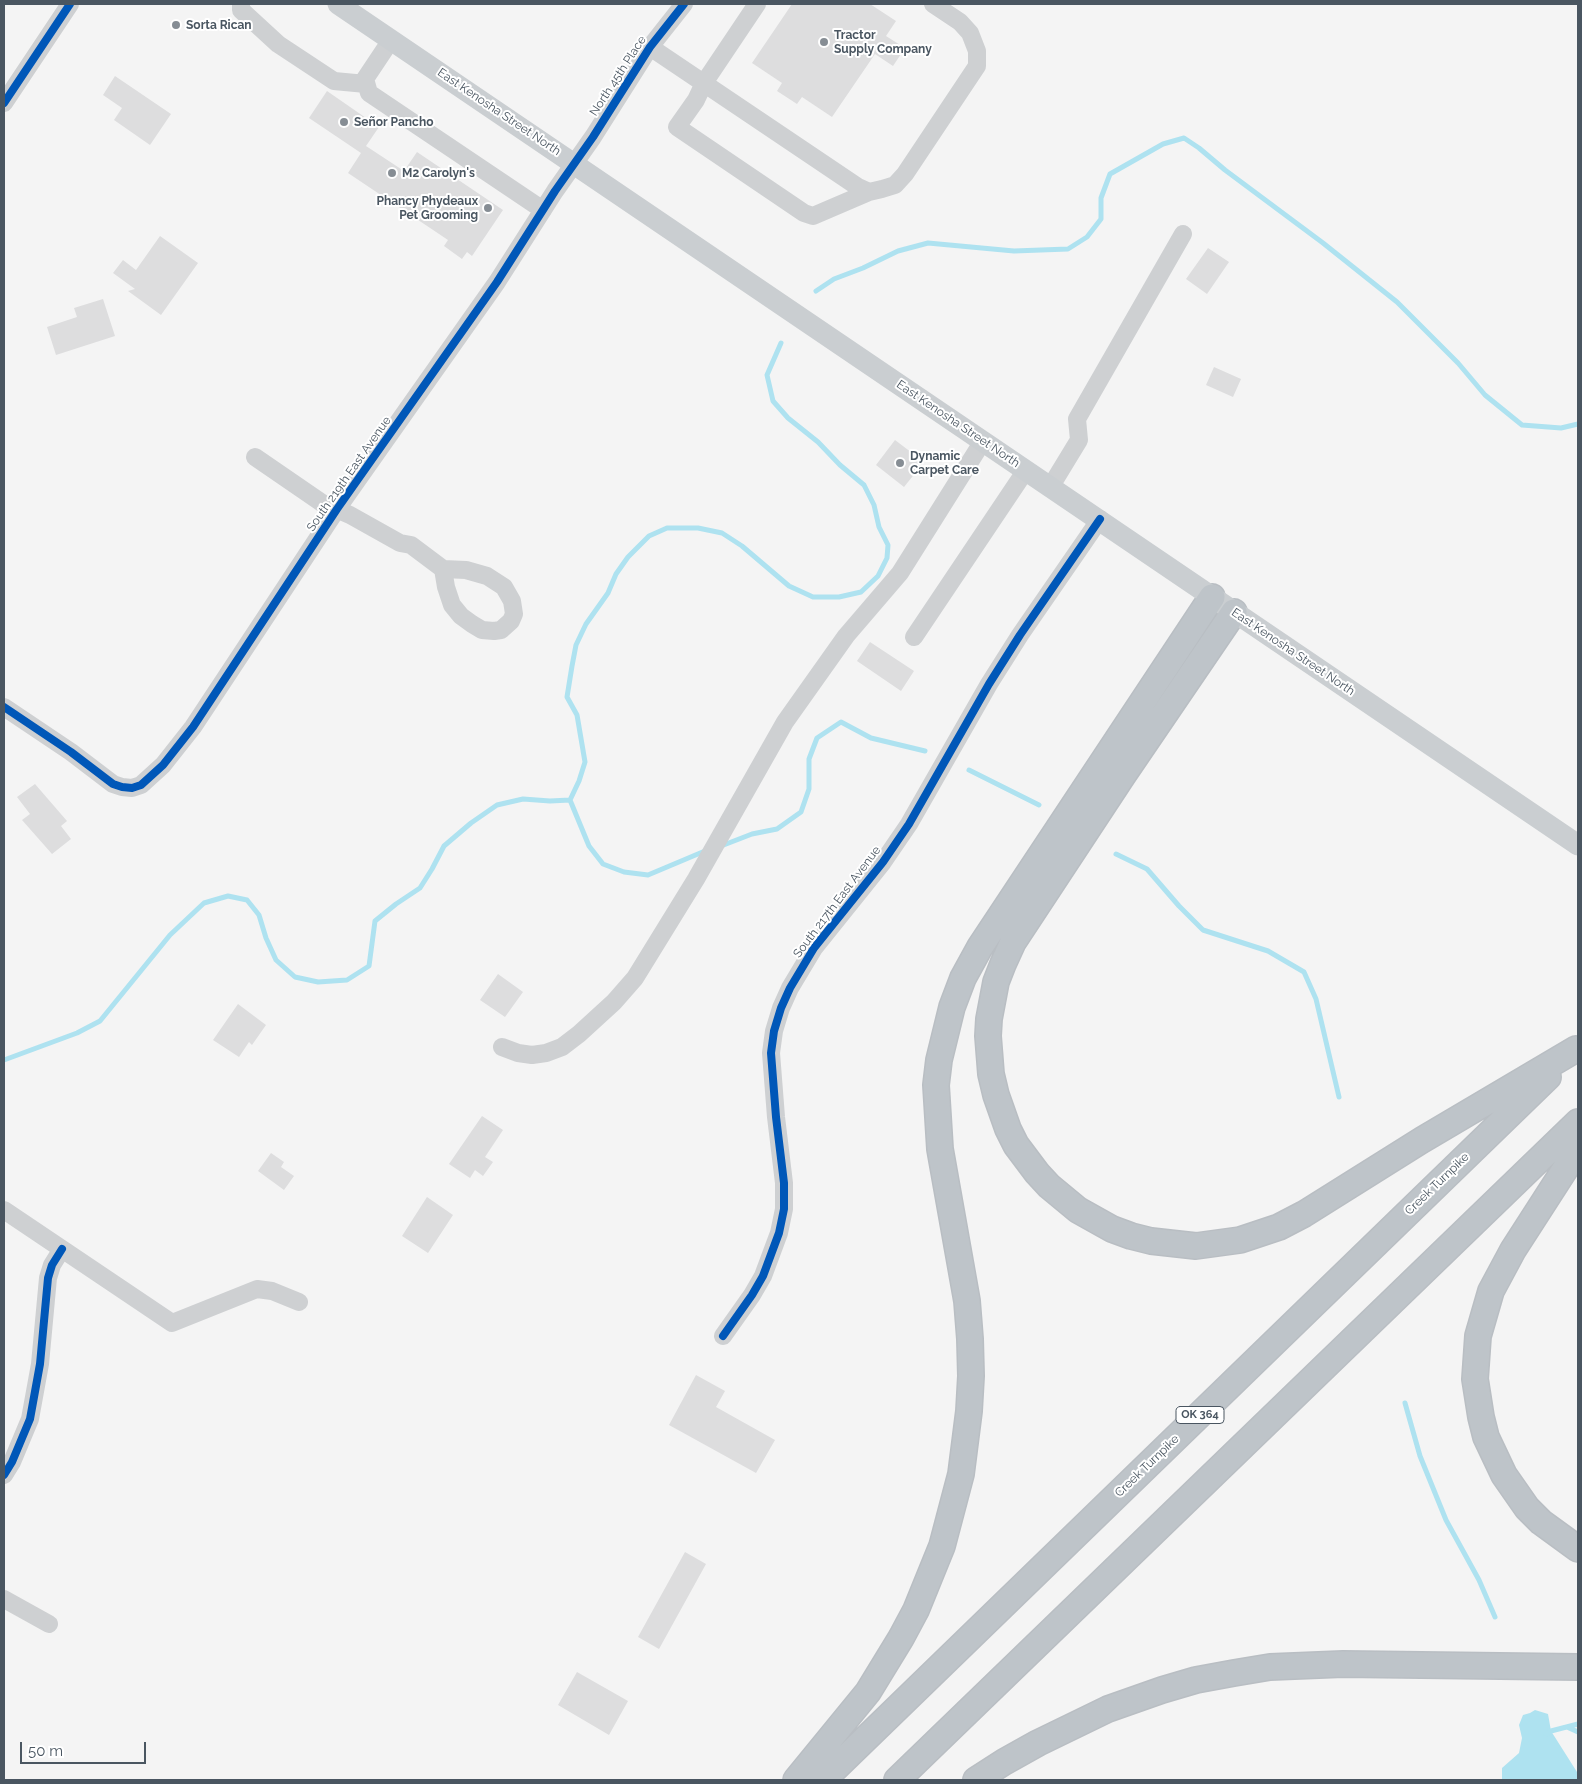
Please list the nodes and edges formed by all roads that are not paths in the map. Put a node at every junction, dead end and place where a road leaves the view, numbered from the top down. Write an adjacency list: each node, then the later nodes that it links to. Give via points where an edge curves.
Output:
1 (70, 4): 11 (street)
2 (241, 4): 10 (street, via 242,10 278,44 334,81)
3 (338, 4): 7 (main road, East Kenosha Street North)
4 (684, 4): 8 (street, North 45th Place)
5 (757, 4): 9 (street)
6 (933, 4): 13 (street, via 970,33 977,51 977,66 896,185)
7 (391, 40): 10 (street, via 364,78); 12 (main road, East Kenosha Street North)
8 (650, 47): 9 (street); 12 (street, North 45th Place)
9 (704, 83): 13 (street); 13 (street, via 677,127 804,213 813,216)
10 (366, 84): 14 (street, via 369,93)
11 (4, 104)
12 (574, 163): 14 (street, South 219th East Avenue); 16 (main road, East Kenosha Street North)
13 (869, 192)
14 (543, 210): 20 (street, South 219th East Avenue, via 497,282)
15 (1183, 234): 19 (street, via 1077,419 1079,440)
16 (983, 441): 18 (main road, East Kenosha Street North); 28 (street, via 900,573 846,636 785,722 696,879 635,978 614,1002 562,1048 532,1055)
17 (255, 456): 20 (street, via 322,503)
18 (1026, 470): 19 (main road, East Kenosha Street North); 25 (street)
19 (1051, 486): 21 (main road, East Kenosha Street North)
20 (337, 509): 22 (street, via 400,543 410,545); 26 (street, South 219th East Avenue, via 193,728 141,785 132,788 113,784)
21 (1100, 519): 23 (main road, East Kenosha Street North); 35 (street, South 217th East Avenue, via 1004,659 909,824 814,948 790,988 774,1031 771,1053 784,1209 763,1276)
22 (443, 569)
23 (1212, 597): 24 (main road, East Kenosha Street North); 41 (highway, via 980,948 952,1007 939,1060 936,1101 940,1149 967,1301 970,1339 969,1411 961,1474 942,1546 901,1638 868,1692)
24 (1234, 612): 27 (main road, East Kenosha Street North); 29 (highway, via 1013,942 1000,973 988,1028 991,1074 1008,1129 1037,1173 1078,1210 1131,1236 1196,1246 1240,1240 1279,1227 1304,1214)
25 (914, 636)
26 (4, 708)
27 (1578, 844)
28 (502, 1047)
29 (1577, 1048): 42 (highway, Creek Turnpike / OK 364)
30 (1578, 1122): 43 (highway)
31 (1578, 1149): 37 (highway, via 1491,1290 1478,1336 1475,1379 1486,1437 1504,1475 1541,1522)
32 (4, 1210): 33 (street)
33 (62, 1249): 34 (street, via 172,1322 257,1289 272,1291); 36 (street, via 48,1278 40,1364 30,1419)
34 (299, 1302)
35 (723, 1336)
36 (4, 1475)
37 (1578, 1549)
38 (4, 1599): 39 (street)
39 (49, 1624)
40 (1578, 1667): 44 (highway, via 1333,1664 1234,1672 1196,1680 1108,1709 1038,1743)
41 (796, 1780)
42 (823, 1780)
43 (898, 1780)
44 (976, 1780)

